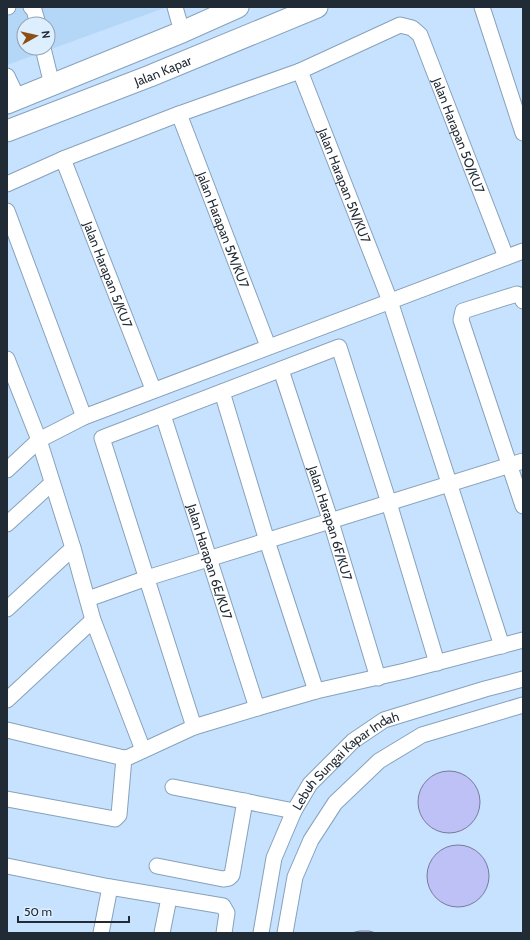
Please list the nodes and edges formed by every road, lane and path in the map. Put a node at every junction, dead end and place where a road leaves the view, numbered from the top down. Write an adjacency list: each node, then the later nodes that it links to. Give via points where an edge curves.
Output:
1 (31, 7): 6 (street)
2 (175, 7): 7 (street)
3 (238, 7): 7 (highway)
4 (316, 7): 14 (highway, Jalan Kapar, via 150,76)
5 (482, 7): 15 (street)
6 (36, 16)
7 (182, 32): 11 (highway)
8 (45, 56): 11 (street)
9 (300, 71): 13 (street); 20 (street, Jalan Harapan 5O/KU7, via 400,25 412,28 420,34); 22 (street, Jalan Harapan 5N/KU7)
10 (7, 76): 12 (street)
11 (52, 85): 12 (highway)
12 (12, 101)
13 (179, 114): 16 (street); 23 (street, Jalan Harapan 5M/KU7)
14 (7, 131)
15 (523, 133)
16 (63, 159): 17 (street); 26 (street, Jalan Harapan 5/KU7)
17 (7, 184)
18 (7, 212): 29 (street)
19 (523, 251): 20 (street)
20 (506, 257): 22 (street)
21 (520, 298): 31 (street, via 463,311 461,320)
22 (390, 301): 23 (street); 34 (street, Jalan Harapan 5N/KU7)
23 (268, 346): 26 (street)
24 (7, 359): 30 (street)
25 (281, 370): 27 (street); 35 (street, via 339,347); 37 (street, Jalan Harapan 6F/KU7)
26 (154, 389): 29 (street)
27 (222, 392): 28 (street); 39 (street)
28 (163, 415): 41 (street, Jalan Harapan 6E/KU7); 42 (street, via 102,438)
29 (84, 417): 30 (street)
30 (39, 440): 32 (street); 33 (street)
31 (517, 463): 34 (street); 36 (street)
32 (7, 470)
33 (52, 483): 38 (street); 40 (street)
34 (450, 484): 35 (street); 47 (street, Jalan Harapan 5N/KU7)
35 (389, 503): 37 (street); 48 (street)
36 (523, 506)
37 (331, 522): 39 (street); 49 (street, Jalan Harapan 6F/KU7)
38 (7, 524)
39 (267, 541): 41 (street); 51 (street)
40 (73, 548): 43 (street); 44 (street)
41 (210, 560): 42 (street); 54 (street, Jalan Harapan 6E/KU7)
42 (147, 578): 43 (street); 55 (street)
43 (88, 599): 45 (street)
44 (7, 609)
45 (93, 620): 52 (street); 57 (street)
46 (523, 640): 47 (street)
47 (502, 646): 48 (street)
48 (437, 663): 49 (street)
49 (378, 678): 51 (street)
50 (523, 679): 62 (street, Lebuh Sungai Kapar Indah, via 384,720 353,741 310,784)
51 (316, 691): 54 (street)
52 (7, 700)
53 (523, 706): 71 (street, Lebuh Sungai Kapar Indah, via 422,735 379,761 335,803 311,840 295,877)
54 (257, 708): 55 (street)
55 (194, 727): 57 (street)
56 (7, 730): 58 (street)
57 (144, 750): 58 (street)
58 (124, 758): 60 (street, via 119,815 114,819)
59 (173, 787): 61 (street)
60 (7, 799)
61 (246, 801): 62 (street); 64 (street, via 232,875 229,878)
62 (294, 811): 70 (street, Lebuh Sungai Kapar Indah, via 274,858)
63 (7, 866): 65 (street)
64 (157, 866)
65 (110, 887): 66 (street); 67 (street)
66 (169, 898): 68 (street); 69 (street, via 223,906 227,913)
67 (101, 933)
68 (162, 933)
69 (224, 933)
70 (261, 933)
71 (285, 933)

